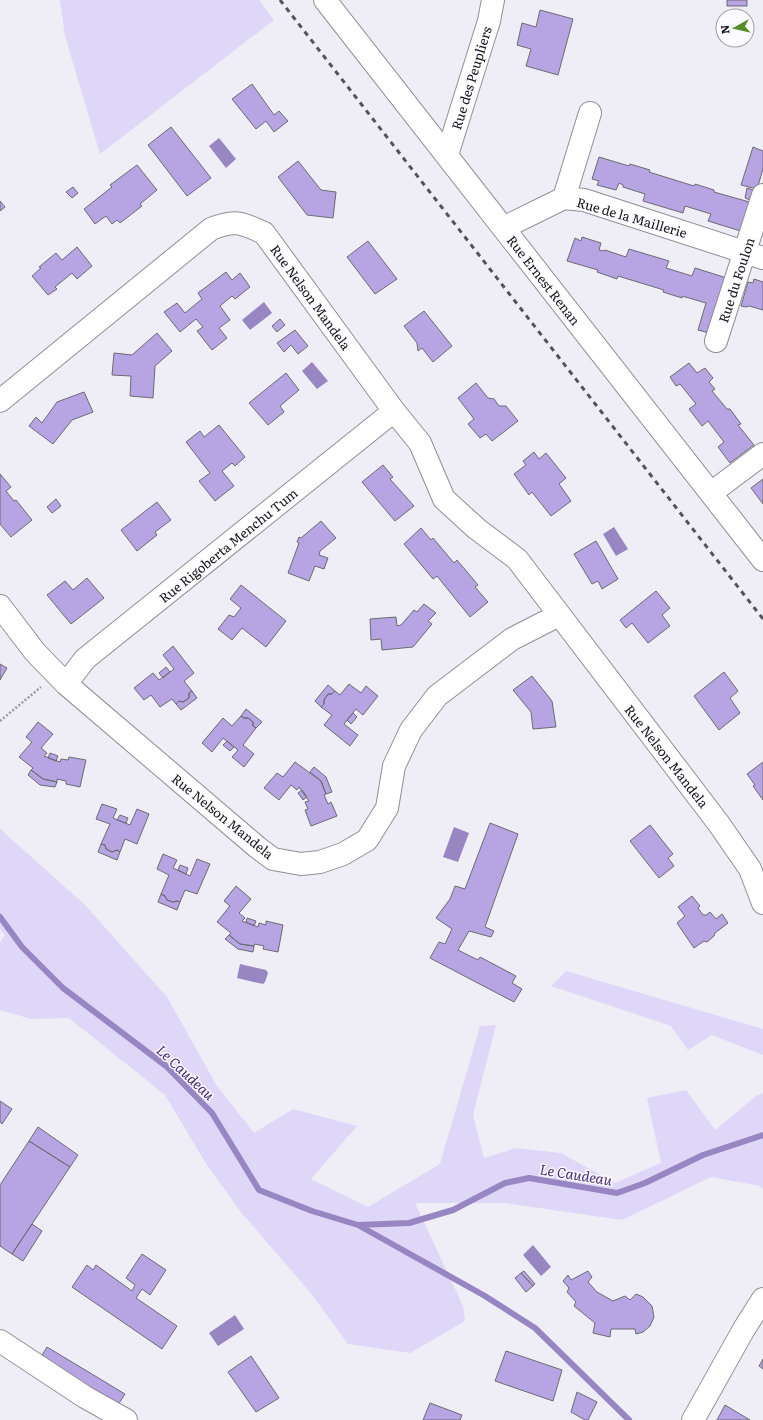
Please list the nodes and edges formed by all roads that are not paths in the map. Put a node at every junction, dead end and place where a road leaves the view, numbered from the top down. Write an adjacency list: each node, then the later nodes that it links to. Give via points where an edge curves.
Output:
1 (325, 0): 4 (street, Rue Ernest Renan)
2 (493, 0): 4 (street, Rue des Peupliers, via 489,21)
3 (590, 113): 6 (street)
4 (447, 155): 7 (street, Rue Ernest Renan)
5 (763, 195): 8 (street, Rue du Foulon)
6 (564, 198): 7 (street, Rue de la Maillerie); 8 (street, Rue de la Maillerie, via 584,200)
7 (503, 228): 13 (street, Rue Ernest Renan)
8 (754, 255): 9 (street, Rue du Foulon)
9 (716, 341)
10 (0, 401): 11 (street, Rue Nelson Mandela, via 211,229 224,224 242,223 264,233)
11 (394, 411): 16 (street, Rue Nelson Mandela, via 420,443 444,498 478,529 517,558); 17 (street, Rue Rigoberta Menchu Tum)
12 (763, 454): 13 (street)
13 (711, 493): 14 (street, Rue Ernest Renan)
14 (763, 560)
15 (0, 606): 17 (street, Rue Nelson Mandela, via 35,652)
16 (559, 615): 17 (street, Rue Nelson Mandela, via 512,639 437,696 411,730 394,766 387,808 367,840 343,854 320,862 300,864 273,859); 18 (street, Rue Nelson Mandela, via 719,824 750,869)
17 (62, 679)
18 (763, 904)
19 (763, 1299): 22 (street)
20 (0, 1341): 21 (street, via 85,1397)
21 (126, 1420)
22 (693, 1420)

